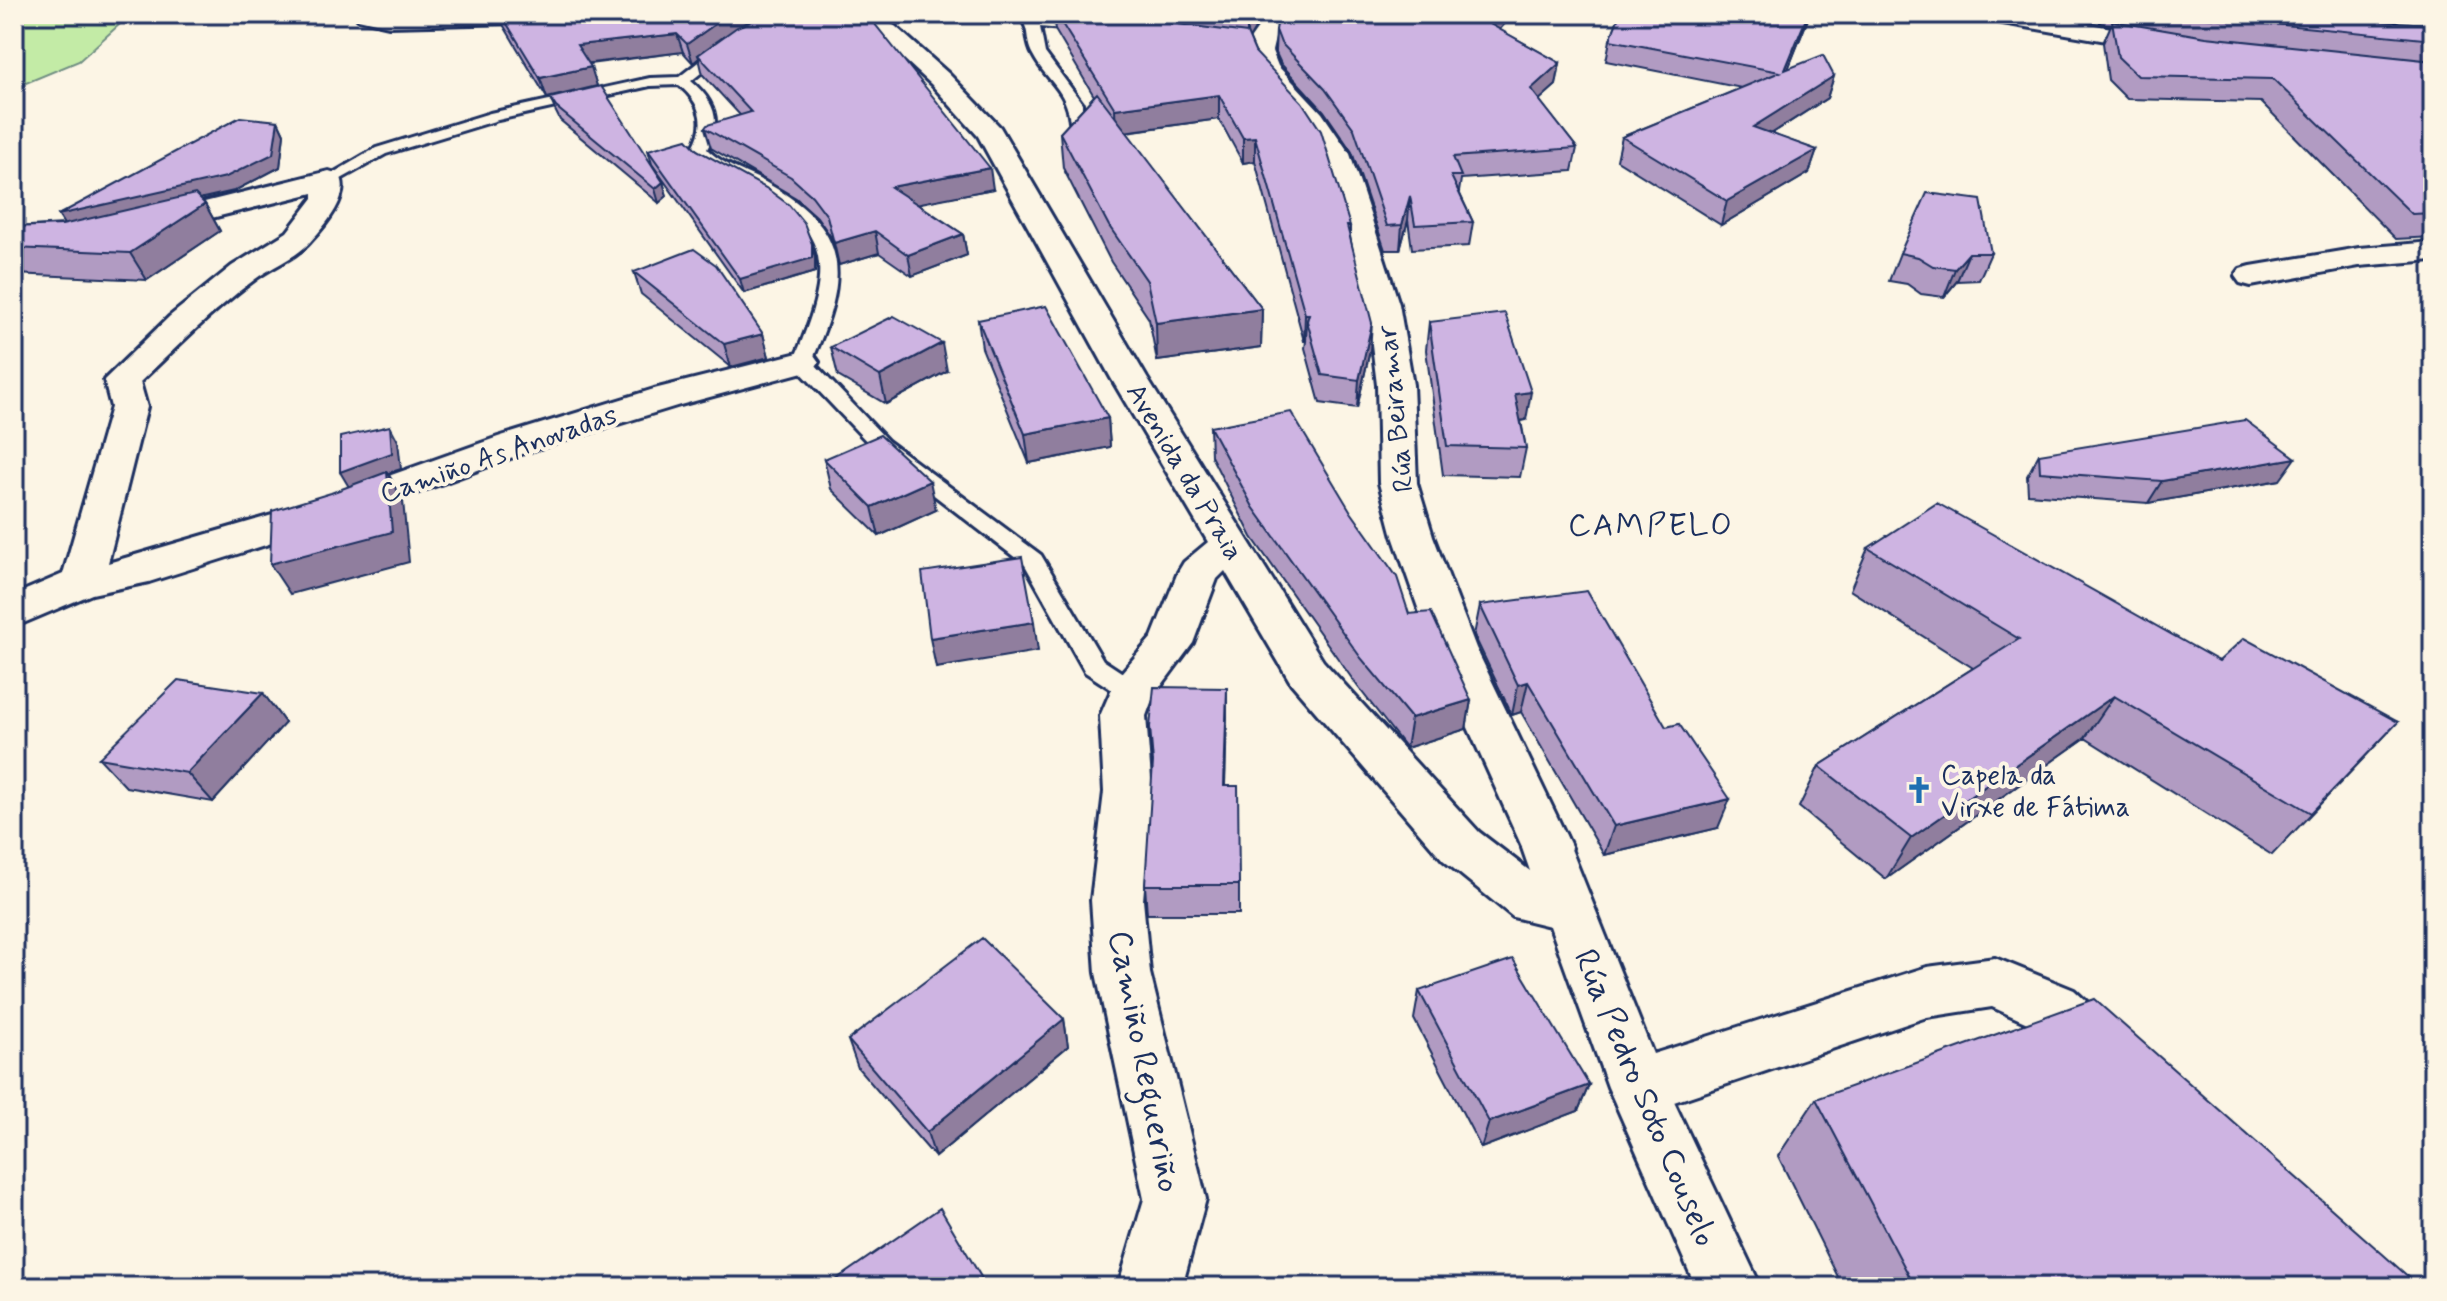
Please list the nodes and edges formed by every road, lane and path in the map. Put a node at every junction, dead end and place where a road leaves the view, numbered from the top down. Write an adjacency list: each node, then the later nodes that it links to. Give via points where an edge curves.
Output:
1 (366, 14): 2 (street, via 389,19)
2 (618, 14)
3 (835, 14): 18 (street, Avenida da Praia, via 887,31 990,133)
4 (1280, 14): 22 (street, Rúa Beiramar, via 1252,50 1313,119 1336,154 1383,304 1395,385 1398,483 1413,536 1454,648 1547,848)
5 (1991, 14): 10 (street)
6 (1028, 18): 7 (lane); 12 (lane, via 1038,53 1075,103)
7 (1062, 19): 8 (lane)
8 (1090, 27)
9 (746, 35): 11 (lane)
10 (2195, 49)
11 (682, 81): 13 (lane, via 650,82 495,116 381,151); 17 (lane, via 709,111 709,135 699,149 707,158 790,205 816,227 830,264 823,313)
12 (1077, 122)
13 (329, 180): 14 (street); 19 (street, via 327,199 298,238 243,273 122,380 129,407)
14 (124, 230)
15 (2433, 251): 16 (street, via 2359,257)
16 (2251, 276)
17 (802, 362): 19 (street, Camiño As Anovadas, via 624,410 324,513 134,572); 21 (lane, via 881,445 1033,560 1094,666)
18 (1230, 545): 21 (street, via 1199,572 1171,643); 22 (street, Avenida da Praia, via 1307,672 1461,846 1531,901)
19 (82, 582): 20 (street, Camiño As Anovadas)
20 (14, 612)
21 (1132, 691): 25 (street, Camiño Regueriño, via 1123,716 1128,792 1118,914 1123,973 1175,1199)
22 (1568, 906): 23 (street, Rúa Pedro Soto Couselo)
23 (1637, 1087): 24 (street, via 1927,992 1995,982 2054,1008); 26 (street, Rúa Pedro Soto Couselo)
24 (2146, 1094)
25 (1150, 1287)
26 (1729, 1287)

